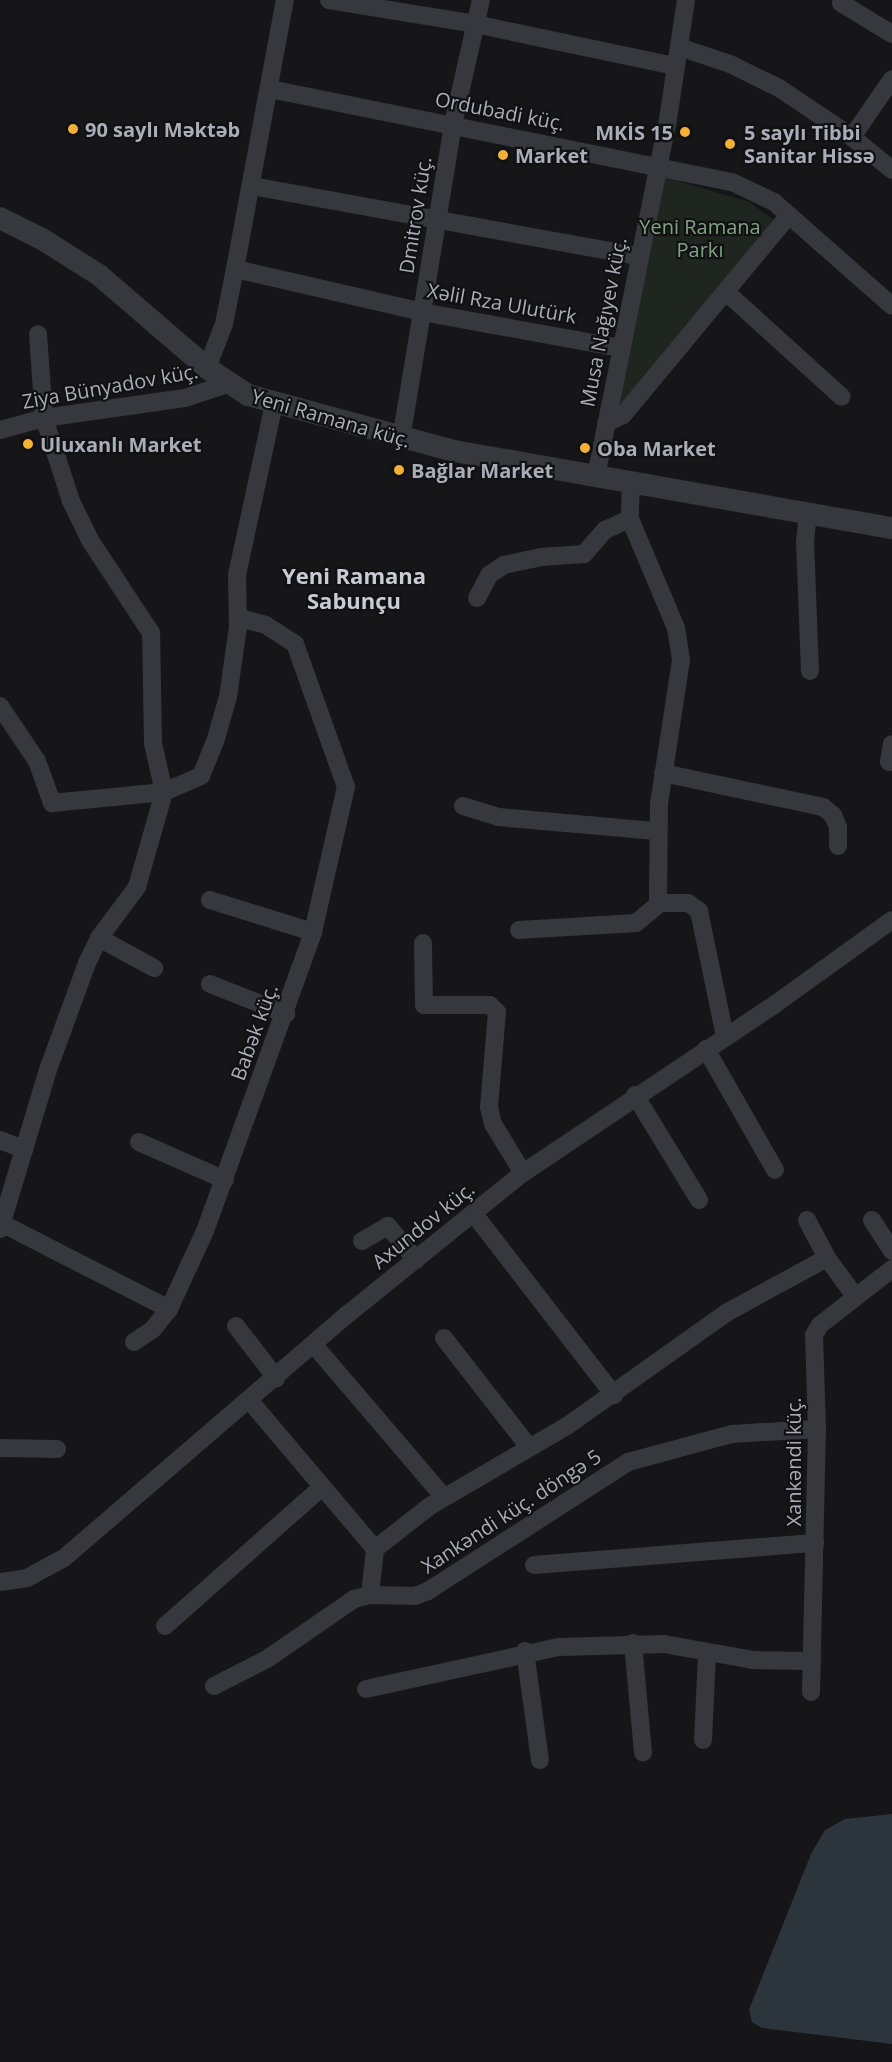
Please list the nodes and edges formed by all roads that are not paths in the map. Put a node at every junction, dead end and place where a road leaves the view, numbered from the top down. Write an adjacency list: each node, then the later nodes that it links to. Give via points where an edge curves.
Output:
1 (285, 0): 11 (street)
2 (329, 0): 6 (street)
3 (481, 0): 6 (street, Dmitrov küç.)
4 (686, 0): 8 (street, Musa Nağıyev küç.)
5 (841, 3): 7 (street)
6 (475, 24): 9 (street); 12 (street, Dmitrov küç.)
7 (892, 34)
8 (679, 47): 9 (street, Musa Nağıyev küç.); 13 (street, via 730,64 779,88)
9 (675, 66): 14 (street, Musa Nağıyev küç.)
10 (892, 80): 13 (street)
11 (270, 89): 12 (street, Ordubadi küç.); 16 (street)
12 (453, 124): 14 (street, Ordubadi küç.); 19 (street, Dmitrov küç.)
13 (852, 137): 15 (street)
14 (658, 165): 17 (street, Ordubadi küç., via 732,182 761,194); 20 (street, Musa Nağıyev küç.)
15 (892, 170)
16 (252, 186): 19 (street); 21 (street)
17 (789, 215): 22 (street); 23 (street, Ordubadi küç.)
18 (0, 218): 27 (street, Yeni Ramana küç., via 99,275)
19 (438, 221): 20 (street); 24 (street, Dmitrov küç.)
20 (638, 255): 26 (street, Musa Nağıyev küç.)
21 (235, 269): 24 (street, Xəlil Rza Ulutürk); 27 (street, via 224,324)
22 (726, 292): 29 (street); 32 (street, via 623,415)
23 (892, 306)
24 (422, 312): 26 (street, Xəlil Rza Ulutürk); 34 (street, Dmitrov küç.)
25 (38, 334): 31 (street)
26 (620, 348): 32 (street, Musa Nağıyev küç.)
27 (207, 368): 28 (street, Yeni Ramana küç.)
28 (227, 384): 30 (street, Yeni Ramana küç.); 31 (street, Ziya Bünyadov küç., via 185,398)
29 (842, 397)
30 (274, 404): 34 (street, Yeni Ramana küç.); 41 (street, via 237,575)
31 (44, 418): 33 (street, Ziya Bünyadov küç.); 45 (street, via 71,501 90,540 151,633 153,743)
32 (606, 423): 35 (street, Musa Nağıyev küç.)
33 (0, 430)
34 (401, 439): 35 (street, Yeni Ramana küç.)
35 (596, 476): 36 (street, Yeni Ramana küç.)
36 (631, 481): 37 (street, Yeni Ramana küç.); 38 (street)
37 (808, 513): 39 (street, Yeni Ramana küç.); 42 (street, via 805,541)
38 (630, 519): 40 (street, via 604,530 584,554 504,565 489,575); 44 (street, via 680,645 681,676)
39 (892, 528)
40 (477, 598)
41 (239, 618): 45 (street, via 228,697 207,764 194,782); 53 (street, Babək küç., via 266,625 295,644 344,771 345,804)
42 (810, 671)
43 (0, 706): 45 (street, via 37,761 52,803)
44 (663, 773): 47 (street); 48 (street, via 823,807 833,815 838,827)
45 (164, 792): 54 (street, via 136,887)
46 (464, 806): 47 (street, via 498,817)
47 (656, 831): 50 (street)
48 (838, 846)
49 (210, 900): 53 (street)
50 (660, 903): 52 (street, via 636,923); 59 (street, via 688,903 699,911)
51 (892, 920): 59 (street, Axundov küç.)
52 (519, 930)
53 (313, 932): 58 (street, Babək küç.)
54 (99, 938): 56 (street); 64 (street)
55 (423, 944): 66 (street, via 424,1005 490,1005 497,1012 489,1107 493,1124)
56 (154, 968)
57 (210, 984): 58 (street)
58 (286, 1014): 67 (street, Babək küç.)
59 (725, 1036): 60 (street, Axundov küç.)
60 (706, 1049): 61 (street, Axundov küç.); 65 (street)
61 (635, 1095): 66 (street, Axundov küç.); 68 (street)
62 (0, 1140): 64 (street)
63 (139, 1142): 67 (street)
64 (24, 1149): 72 (street)
65 (775, 1170)
66 (523, 1173): 69 (street, Axundov küç.)
67 (225, 1180): 79 (street, Babək küç.)
68 (699, 1200)
69 (474, 1214): 76 (street, Axundov küç.); 85 (street)
70 (807, 1220): 75 (street)
71 (872, 1220): 74 (street)
72 (1, 1226): 79 (street)
73 (362, 1241): 76 (street, via 388,1226)
74 (892, 1251)
75 (827, 1258): 78 (street); 85 (street, via 726,1313)
76 (416, 1260): 83 (street, Axundov küç.)
77 (892, 1269): 78 (street, Xankəndi küç.)
78 (855, 1296): 87 (street, Xankəndi küç., via 820,1325 814,1335)
79 (169, 1309): 82 (street, Babək küç., via 153,1329)
80 (236, 1326): 84 (street)
81 (444, 1338): 88 (street)
82 (134, 1342)
83 (314, 1345): 84 (street, Axundov küç.); 92 (street)
84 (276, 1378): 86 (street, Axundov küç.)
85 (614, 1395): 88 (street)
86 (249, 1401): 91 (street); 96 (street, Axundov küç., via 64,1558 27,1578)
87 (817, 1429): 93 (street, Xankəndi küç.); 97 (street, Xankəndi küç. döngə 5, via 732,1434 628,1462 428,1591 415,1596)
88 (529, 1447): 92 (street)
89 (0, 1448): 90 (street)
90 (57, 1449)
91 (322, 1487): 94 (street); 98 (street)
92 (444, 1497): 94 (street)
93 (815, 1543): 95 (street); 102 (street, Xankəndi küç.)
94 (375, 1549): 97 (street)
95 (534, 1565)
96 (0, 1582)
97 (370, 1595): 103 (street, Xankəndi küç. döngə 5, via 354,1599 267,1659)
98 (165, 1626)
99 (633, 1643): 100 (street); 101 (street, via 663,1644); 107 (street)
100 (525, 1652): 104 (street); 108 (street)
101 (707, 1654): 102 (street); 106 (street)
102 (812, 1661): 105 (street, Xankəndi küç.)
103 (214, 1686)
104 (366, 1689)
105 (812, 1692)
106 (703, 1740)
107 (643, 1753)
108 (540, 1761)

